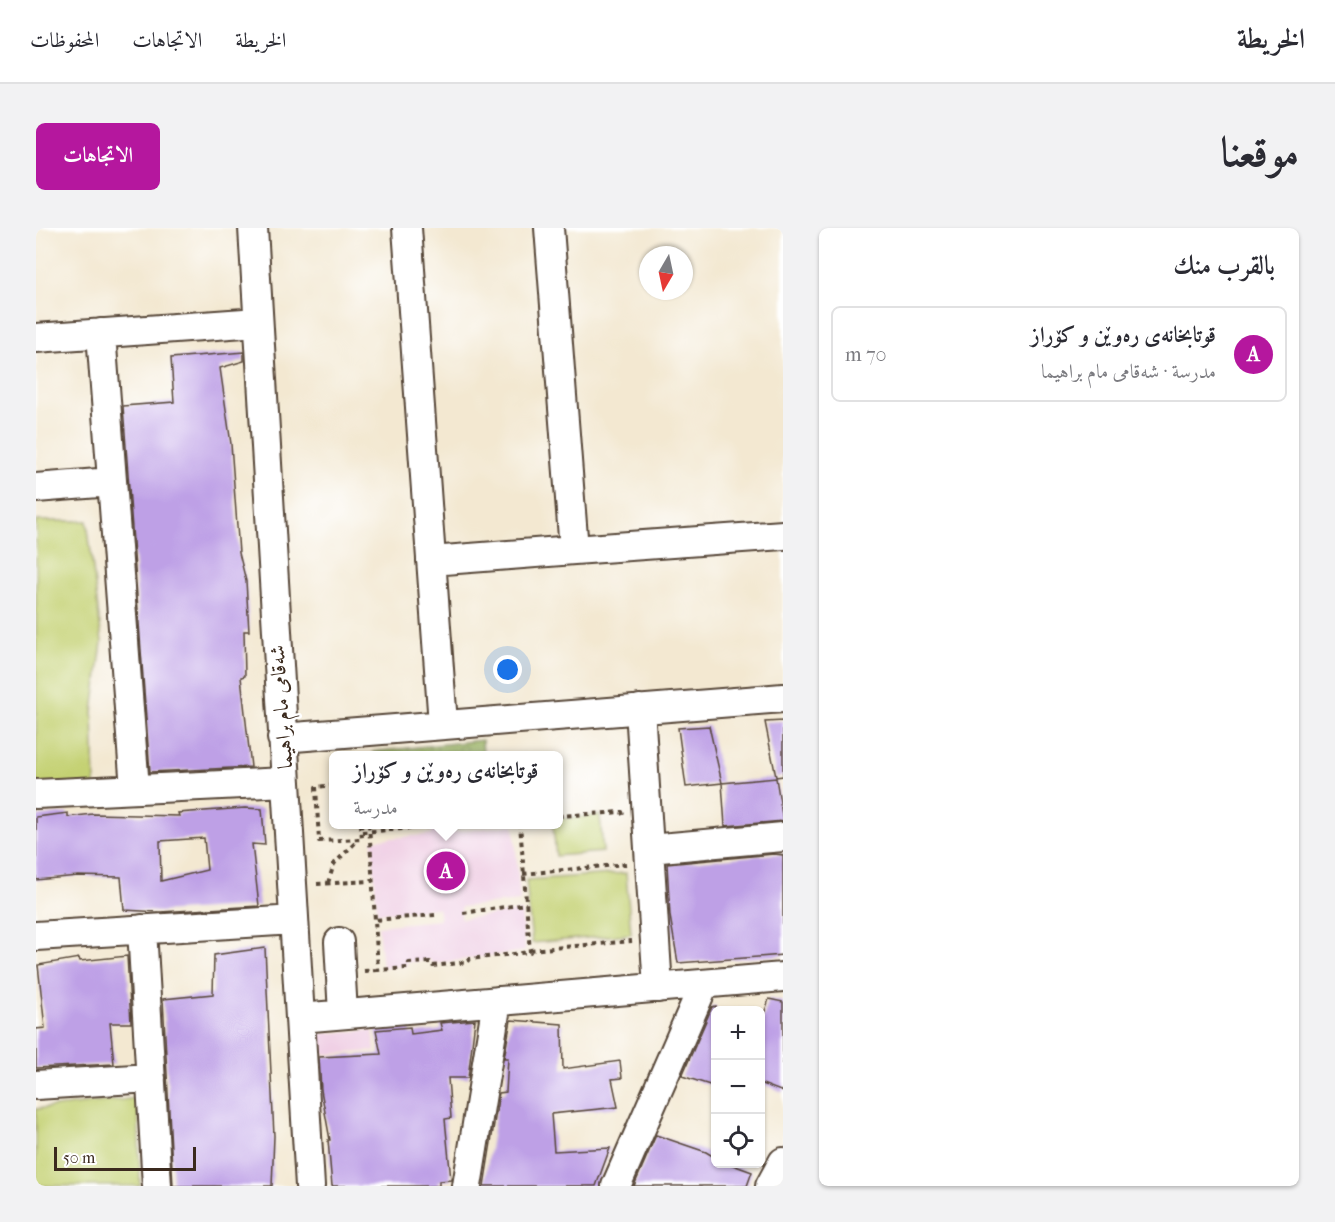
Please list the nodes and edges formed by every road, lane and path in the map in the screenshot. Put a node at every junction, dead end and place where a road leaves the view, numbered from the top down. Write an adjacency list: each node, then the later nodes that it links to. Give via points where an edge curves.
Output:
1 (253, 228): 4 (street, شەقامی مام براهیما)
2 (407, 228): 11 (street)
3 (549, 228): 10 (street)
4 (258, 322): 5 (street); 15 (street, شەقامی مام براهیما)
5 (101, 333): 6 (street); 7 (street)
6 (36, 338)
7 (111, 482): 8 (street); 18 (street)
8 (36, 488)
9 (783, 535): 10 (street)
10 (574, 550): 11 (street)
11 (431, 561): 14 (street)
12 (783, 698): 13 (street)
13 (640, 709): 14 (street); 28 (street)
14 (443, 724): 15 (street)
15 (282, 738): 16 (street, شەقامی مام براهیما)
16 (286, 782): 18 (street); 36 (street, شەقامی مام براهیما)
17 (329, 785): 27 (path, via 316,787 319,841)
18 (135, 789): 19 (street)
19 (36, 794)
20 (563, 816): 21 (path, via 622,812)
21 (623, 823)
22 (398, 829): 24 (path)
23 (519, 829): 29 (path)
24 (369, 831): 25 (path); 30 (path)
25 (362, 832): 27 (path)
26 (783, 837): 28 (street)
27 (359, 839): 31 (path, via 334,864)
28 (637, 852): 29 (path, via 627,868); 45 (street)
29 (523, 874): 33 (path)
30 (373, 881): 31 (path); 37 (path)
31 (328, 883): 32 (path)
32 (317, 884)
33 (526, 904): 34 (path); 42 (path)
34 (463, 913)
35 (435, 915): 37 (path)
36 (294, 920): 38 (street); 48 (street, شەقامی مام براهیما)
37 (375, 920): 42 (path, via 378,970 408,968 409,963 430,962 433,966 468,962 527,954)
38 (142, 929): 40 (street); 49 (street)
39 (632, 933): 42 (path, via 632,941)
40 (36, 936)
41 (339, 942): 47 (street)
42 (530, 950)
43 (783, 977): 44 (street)
44 (705, 984): 45 (street); 55 (street)
45 (658, 988): 46 (street)
46 (497, 1001): 47 (street); 54 (street)
47 (343, 1014): 48 (street)
48 (300, 1018): 53 (street, شەقامی مام براهیما)
49 (151, 1078): 50 (street); 52 (street)
50 (36, 1085)
51 (783, 1162): 56 (street)
52 (157, 1186)
53 (310, 1186)
54 (467, 1186)
55 (616, 1186)
56 (770, 1186)

